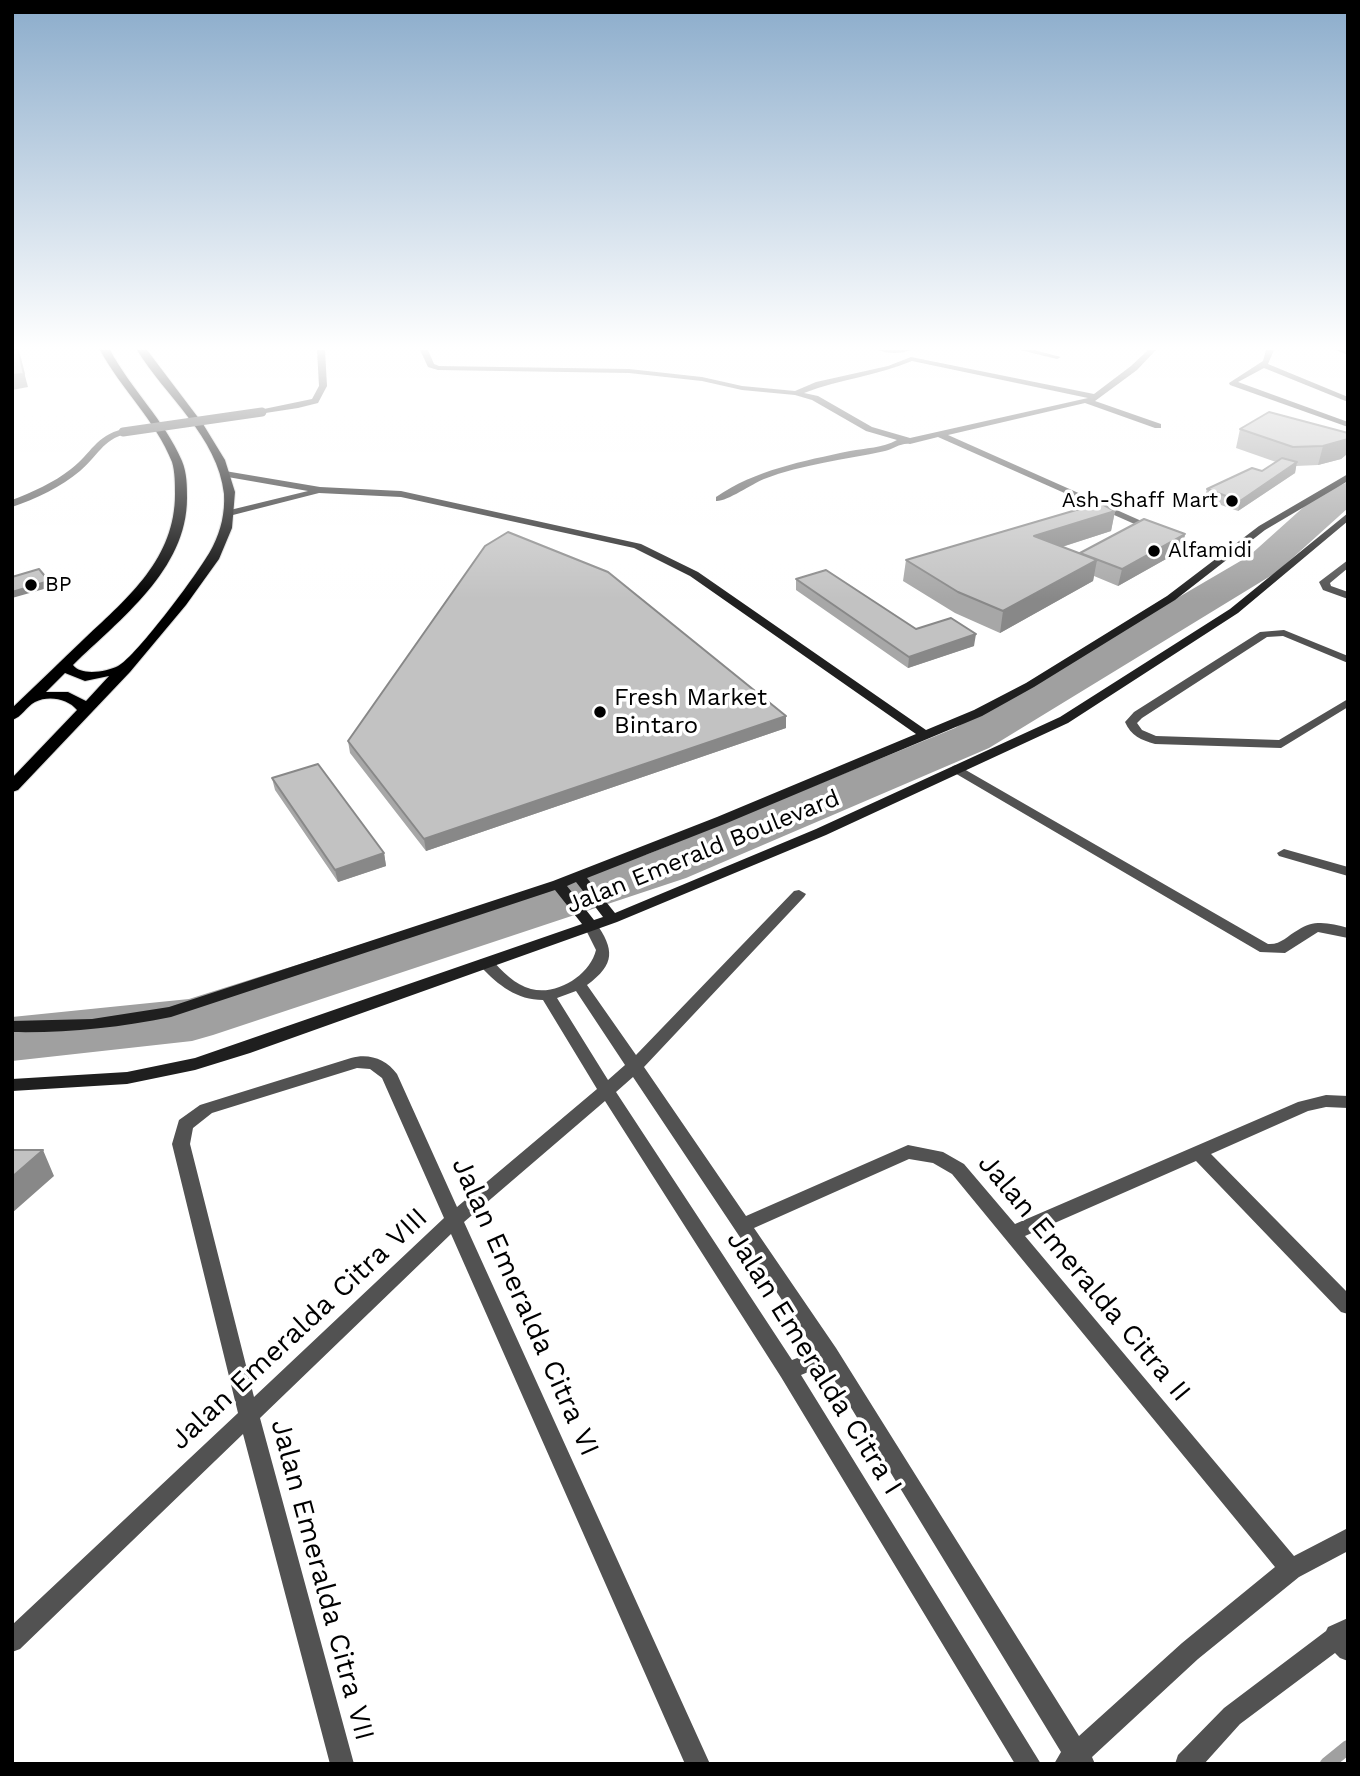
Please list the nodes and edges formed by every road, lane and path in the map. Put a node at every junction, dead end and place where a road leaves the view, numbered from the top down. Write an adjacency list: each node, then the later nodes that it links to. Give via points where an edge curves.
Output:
1 (120, 433): 12 (street, bridge, via 104,437 86,462 63,479)
2 (162, 433): 19 (main road, via 178,466 183,506 174,541 132,601)
3 (206, 433): 8 (main road)
4 (880, 433): 7 (street)
5 (950, 433): 6 (street)
6 (941, 435): 7 (street); 15 (street)
7 (902, 441): 11 (street, via 736,486)
8 (225, 474): 10 (main road); 13 (main road)
9 (1348, 477): 15 (main road, Jalan Emerald Boulevard, via 1262,528)
10 (320, 491): 13 (main road); 25 (main road, via 401,494 637,546 694,574)
11 (719, 499)
12 (12, 504)
13 (229, 513): 20 (main road, via 225,533 206,570)
14 (1348, 516): 26 (main road, Jalan Emerald Boulevard, via 1234,611 1064,720)
15 (1222, 559): 25 (main road, Jalan Emerald Boulevard, via 1171,598 1030,685)
16 (1348, 563): 17 (street, via 1324,582)
17 (1348, 596)
18 (1348, 660): 22 (street, via 1284,633 1264,634 1131,722 1134,730 1156,740 1281,744)
19 (66, 664): 20 (main road, via 72,673 85,677); 21 (main road)
20 (125, 669): 23 (main road)
21 (30, 699): 23 (main road, via 70,696); 24 (main road)
22 (1348, 702)
23 (85, 710): 27 (main road)
24 (12, 716)
25 (925, 735): 30 (main road, Jalan Emerald Boulevard)
26 (957, 769): 33 (main road, Jalan Emerald Boulevard, via 821,832); 35 (street, via 1265,948 1280,950 1314,926)
27 (12, 787)
28 (1284, 853): 29 (street)
29 (1348, 872)
30 (582, 882): 31 (main road, Jalan Emerald Boulevard); 33 (main road)
31 (562, 889): 34 (main road); 39 (main road, Jalan Emerald Boulevard, via 171,1012 51,1028)
32 (799, 894): 40 (street)
33 (609, 916): 34 (main road, Jalan Emerald Boulevard)
34 (587, 922): 36 (main road, Jalan Emerald Boulevard); 37 (street, via 601,941 603,953 596,968)
35 (1348, 933)
36 (486, 963): 38 (street, via 516,988); 41 (main road, Jalan Emerald Boulevard, via 195,1064 127,1077)
37 (579, 984): 38 (street); 40 (street, Jalan Emeralda Citra I)
38 (548, 995): 42 (street, Jalan Emeralda Citra I)
39 (12, 1026)
40 (633, 1068): 42 (street, Jalan Emeralda Citra VIII); 47 (street, Jalan Emeralda Citra I)
41 (12, 1085)
42 (606, 1090): 46 (street, Jalan Emeralda Citra VIII); 51 (street, Jalan Emeralda Citra I)
43 (1348, 1102): 45 (street, via 1304,1106)
44 (185, 1125): 46 (street, Jalan Emeralda Citra VI, via 206,1109 357,1062 374,1063 389,1074); 52 (street, Jalan Emeralda Citra VII, via 181,1144)
45 (1197, 1151): 48 (street); 49 (street)
46 (455, 1219): 52 (street, Jalan Emeralda Citra VIII); 59 (street, Jalan Emeralda Citra VI)
47 (743, 1225): 48 (street, Jalan Emeralda Citra II, via 908,1152 937,1157 958,1169); 50 (street, Jalan Emeralda Citra I)
48 (1013, 1233): 54 (street, Jalan Emeralda Citra II)
49 (1348, 1306)
50 (829, 1354): 51 (street); 57 (street, Jalan Emeralda Citra I)
51 (788, 1371): 60 (street, Jalan Emeralda Citra I)
52 (248, 1413): 56 (street, Jalan Emeralda Citra VIII); 58 (street, Jalan Emeralda Citra VII)
53 (1348, 1539): 54 (street)
54 (1291, 1569): 57 (street, via 1190,1651)
55 (1344, 1638): 61 (street, via 1232,1716)
56 (12, 1641)
57 (1075, 1760)
58 (342, 1764)
59 (698, 1764)
60 (1029, 1764)
61 (1187, 1764)

